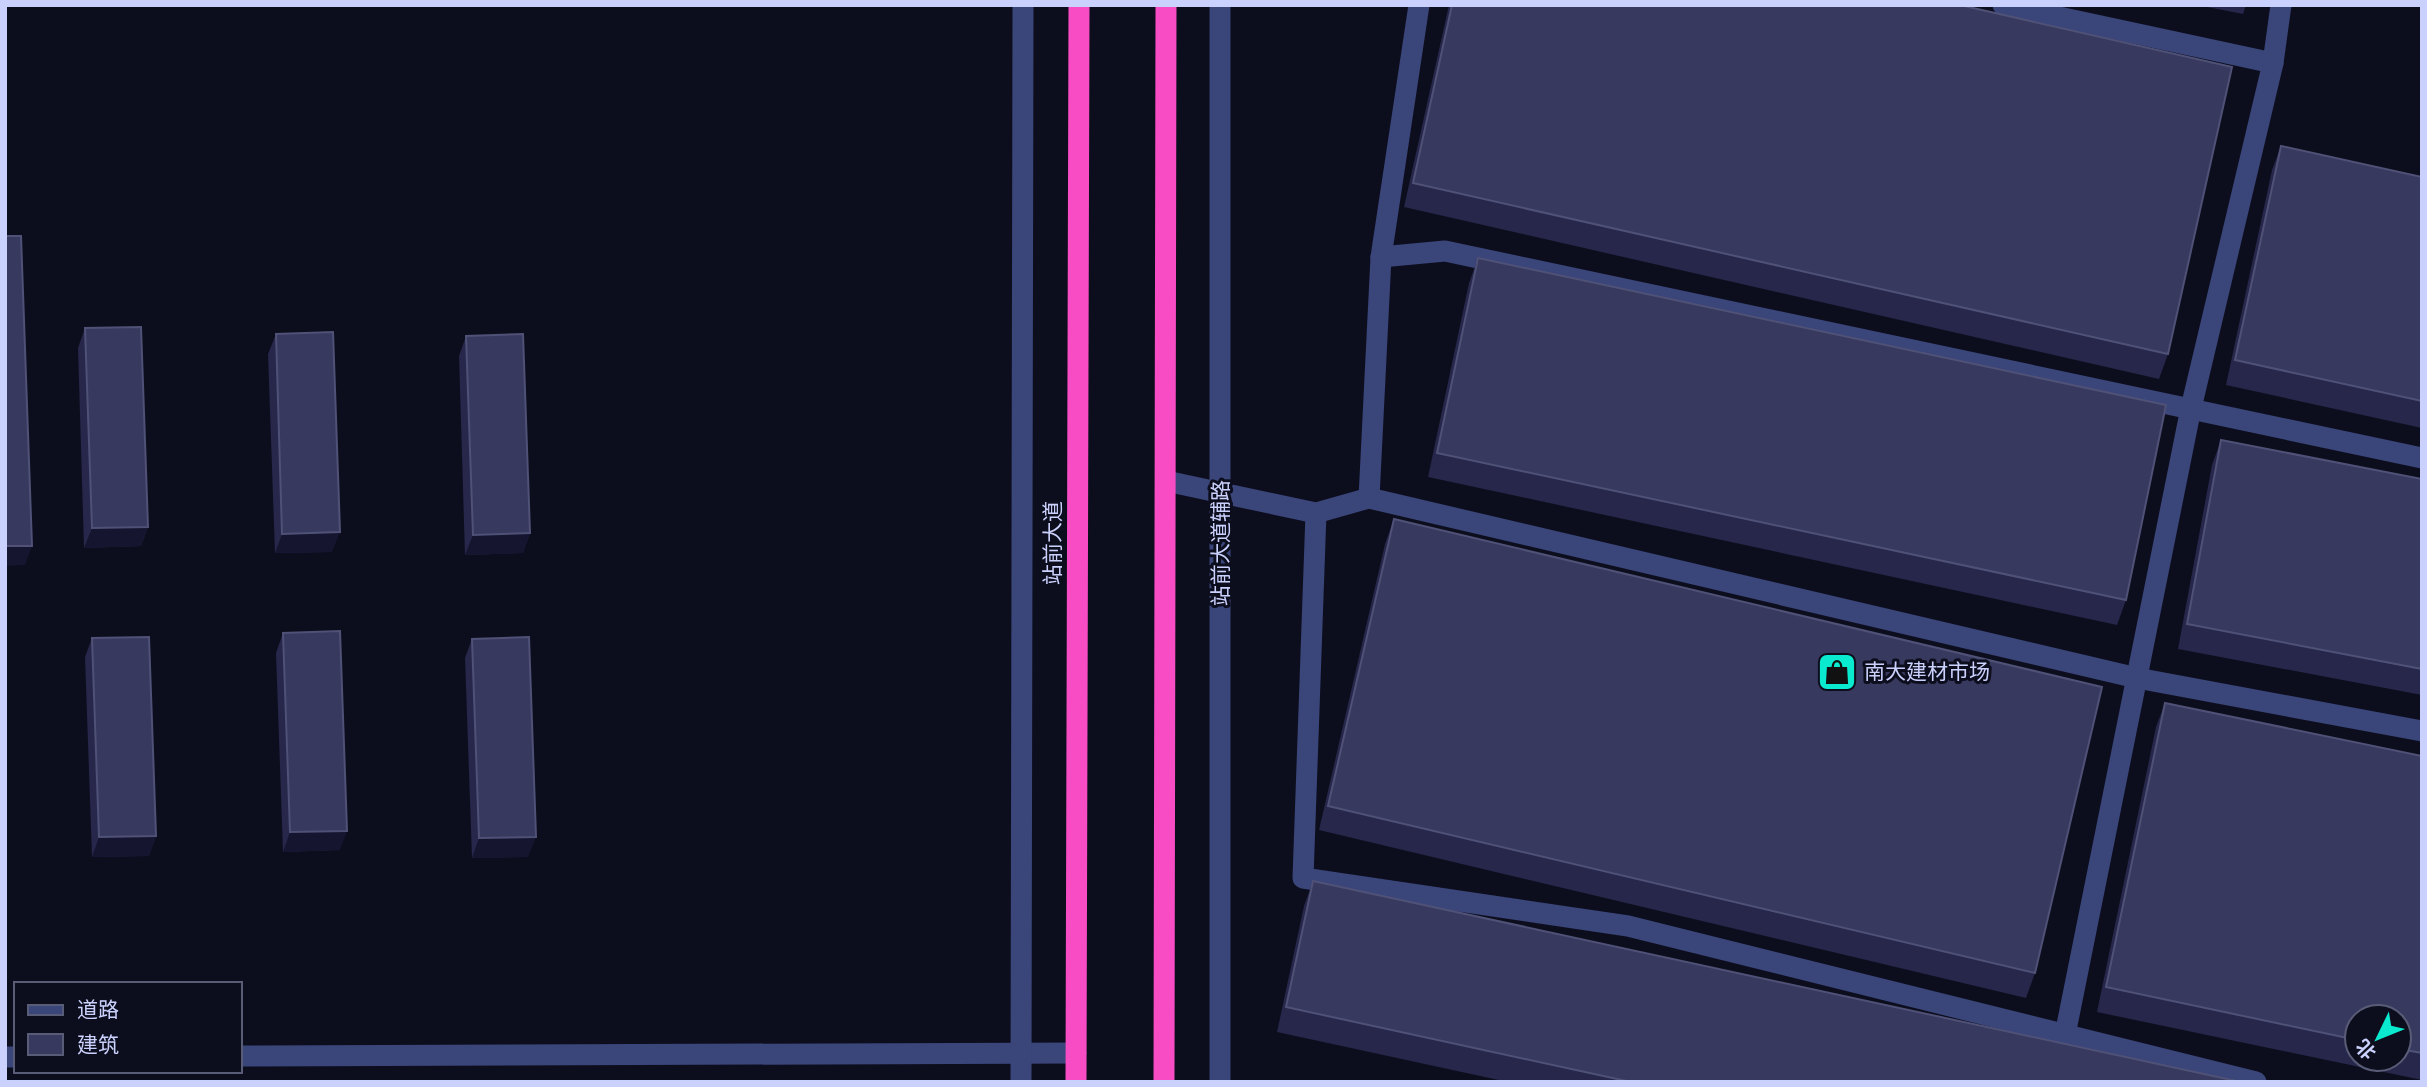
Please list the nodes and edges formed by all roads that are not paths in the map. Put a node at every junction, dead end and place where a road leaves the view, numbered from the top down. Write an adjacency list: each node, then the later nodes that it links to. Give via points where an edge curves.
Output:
1 (1023, 5): 20 (street)
2 (1079, 5): 19 (highway, 站前大道)
3 (1167, 5): 12 (highway)
4 (1220, 5): 13 (street, 站前大道辅路)
5 (1419, 5): 9 (street)
6 (2003, 5): 8 (street)
7 (2281, 5): 8 (street)
8 (2273, 63): 10 (street)
9 (1381, 257): 10 (street, via 1444,251); 14 (street)
10 (2191, 408): 11 (street); 16 (street)
11 (2422, 458)
12 (1166, 481): 13 (street); 24 (highway)
13 (1221, 493): 15 (street); 25 (street, 站前大道辅路)
14 (1369, 498): 15 (street); 16 (street)
15 (1316, 513): 18 (street, via 1303,878 1628,926)
16 (2137, 678): 17 (street); 18 (street)
17 (2422, 731)
18 (2065, 1035): 26 (street)
19 (1076, 1053): 20 (street); 23 (highway, 站前大道)
20 (1021, 1054): 21 (street); 22 (street)
21 (242, 1056)
22 (1021, 1082)
23 (1076, 1082)
24 (1164, 1082)
25 (1220, 1082)
26 (2256, 1082)

